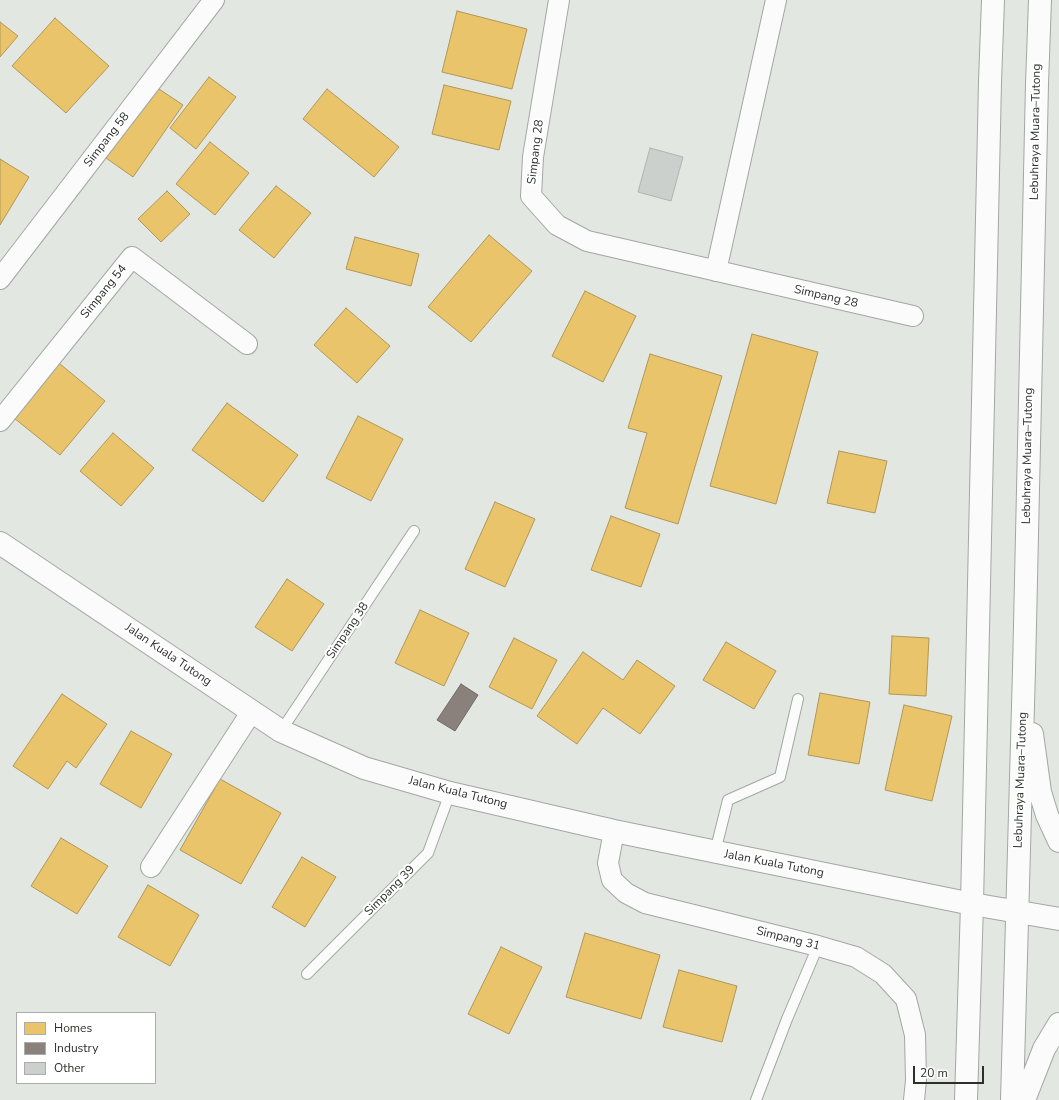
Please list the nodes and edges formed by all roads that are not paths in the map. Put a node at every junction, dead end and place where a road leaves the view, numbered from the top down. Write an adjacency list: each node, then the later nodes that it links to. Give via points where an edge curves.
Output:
1 (214, 0): 7 (street, Simpang 58)
2 (560, 0): 6 (street, Simpang 28, via 533,157 531,196 557,225 587,241)
3 (776, 0): 6 (street)
4 (993, 0): 22 (main road)
5 (1040, 0): 13 (main road, Lebuhraya Muara–Tutong)
6 (716, 271): 8 (street, Simpang 28)
7 (0, 279)
8 (913, 316)
9 (247, 344): 10 (street, Simpang 54, via 132,257)
10 (0, 421)
11 (414, 531): 16 (lane, Simpang 38)
12 (0, 543): 15 (main road, Jalan Kuala Tutong)
13 (1024, 670): 19 (main road, via 1040,792); 23 (main road, Lebuhraya Muara–Tutong)
14 (798, 699): 20 (lane, via 780,777 728,800)
15 (252, 711): 16 (main road, Jalan Kuala Tutong); 21 (street)
16 (282, 731): 17 (main road, Jalan Kuala Tutong, via 364,768)
17 (450, 793): 18 (main road, Jalan Kuala Tutong); 26 (lane, Simpang 39, via 428,853)
18 (614, 831): 20 (main road, Jalan Kuala Tutong); 25 (street, Simpang 31, via 608,863 612,880 626,893 645,903)
19 (1059, 841)
20 (715, 852): 22 (main road, Jalan Kuala Tutong)
21 (151, 867)
22 (972, 904): 23 (main road, Jalan Kuala Tutong); 30 (main road)
23 (1017, 912): 24 (main road, Jalan Kuala Tutong); 31 (main road, Lebuhraya Muara–Tutong)
24 (1059, 919)
25 (818, 946): 28 (lane); 29 (street, Simpang 31, via 856,957 883,974 906,998 915,1035)
26 (307, 974)
27 (1059, 1024): 32 (main road, via 1044,1049)
28 (756, 1100)
29 (914, 1100)
30 (966, 1100)
31 (1012, 1100)
32 (1024, 1100)

